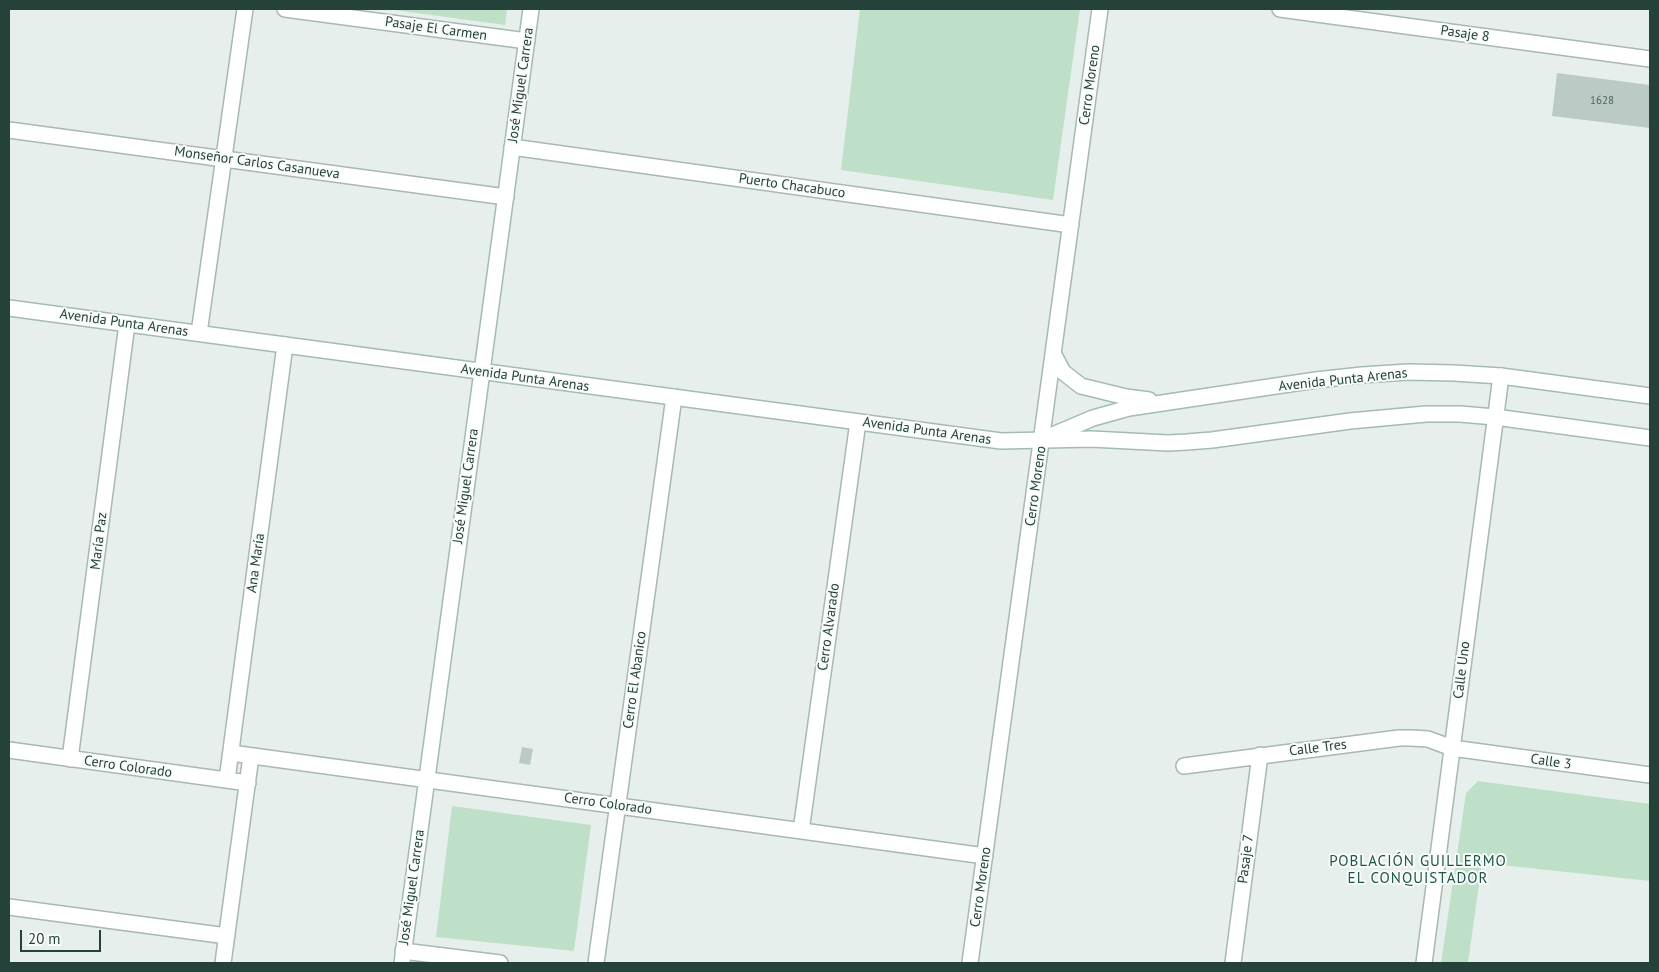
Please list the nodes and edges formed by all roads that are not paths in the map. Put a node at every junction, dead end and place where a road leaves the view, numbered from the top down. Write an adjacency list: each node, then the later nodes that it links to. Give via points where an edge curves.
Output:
1 (244, 9): 10 (street)
2 (285, 9): 6 (street, Pasaje El Carmen)
3 (531, 9): 6 (street, José Miguel Carrera)
4 (1100, 9): 12 (street, Cerro Moreno)
5 (1280, 9): 7 (street, Pasaje 8)
6 (527, 41): 9 (street, José Miguel Carrera)
7 (1650, 59)
8 (9, 130): 10 (street, Monseñor Carlos Casanueva)
9 (512, 147): 11 (street, José Miguel Carrera); 12 (street, Puerto Chacabuco)
10 (224, 159): 11 (street, Monseñor Carlos Casanueva); 15 (street)
11 (506, 198): 18 (street, José Miguel Carrera)
12 (1071, 225): 17 (street, Cerro Moreno)
13 (9, 308): 14 (street, Avenida Punta Arenas)
14 (127, 324): 15 (street, Avenida Punta Arenas); 32 (street, María Paz)
15 (199, 334): 16 (street, Avenida Punta Arenas)
16 (285, 345): 18 (street, Avenida Punta Arenas); 29 (street, Ana María)
17 (1054, 354): 22 (street, via 1063,372 1081,386); 26 (street, Cerro Moreno)
18 (482, 372): 21 (street, Avenida Punta Arenas); 35 (street, José Miguel Carrera)
19 (1501, 376): 20 (street, Avenida Punta Arenas); 22 (street, Avenida Punta Arenas, via 1408,372 1362,375); 23 (street, Calle Uno)
20 (1650, 396)
21 (674, 397): 24 (street, Avenida Punta Arenas); 38 (street, Cerro El Abanico)
22 (1165, 402): 26 (street, Avenida Punta Arenas, via 1093,418)
23 (1495, 417): 25 (street, Avenida Punta Arenas); 26 (street, Avenida Punta Arenas, via 1460,414 1388,417 1168,443); 27 (street, Calle Uno)
24 (858, 422): 26 (street, Avenida Punta Arenas, via 1001,441); 39 (street, Cerro Alvarado)
25 (1650, 438)
26 (1042, 440): 40 (street, Cerro Moreno)
27 (1452, 748): 31 (street, Calle Tres, via 1428,739 1399,738); 34 (street, Calle 3); 49 (street, Calle Uno)
28 (9, 750): 32 (street, Cerro Colorado)
29 (231, 753): 30 (street, Cerro Colorado); 36 (street, Ana María)
30 (251, 756): 35 (street, Cerro Colorado); 37 (street)
31 (1260, 756): 33 (street, Calle Tres); 48 (street, Pasaje 7)
32 (70, 759): 36 (street, Cerro Colorado)
33 (1184, 766)
34 (1650, 775)
35 (427, 779): 38 (street, Cerro Colorado); 43 (street, José Miguel Carrera)
36 (227, 780): 37 (street, Cerro Colorado)
37 (248, 783): 42 (street)
38 (618, 806): 39 (street, Cerro Colorado); 46 (street, Cerro El Abanico)
39 (801, 831): 40 (street, Cerro Colorado)
40 (985, 856): 47 (street, Cerro Moreno)
41 (9, 907): 42 (street)
42 (227, 936): 44 (street)
43 (402, 957): 45 (street)
44 (223, 963)
45 (500, 963)
46 (596, 963)
47 (970, 963)
48 (1233, 963)
49 (1424, 963)

